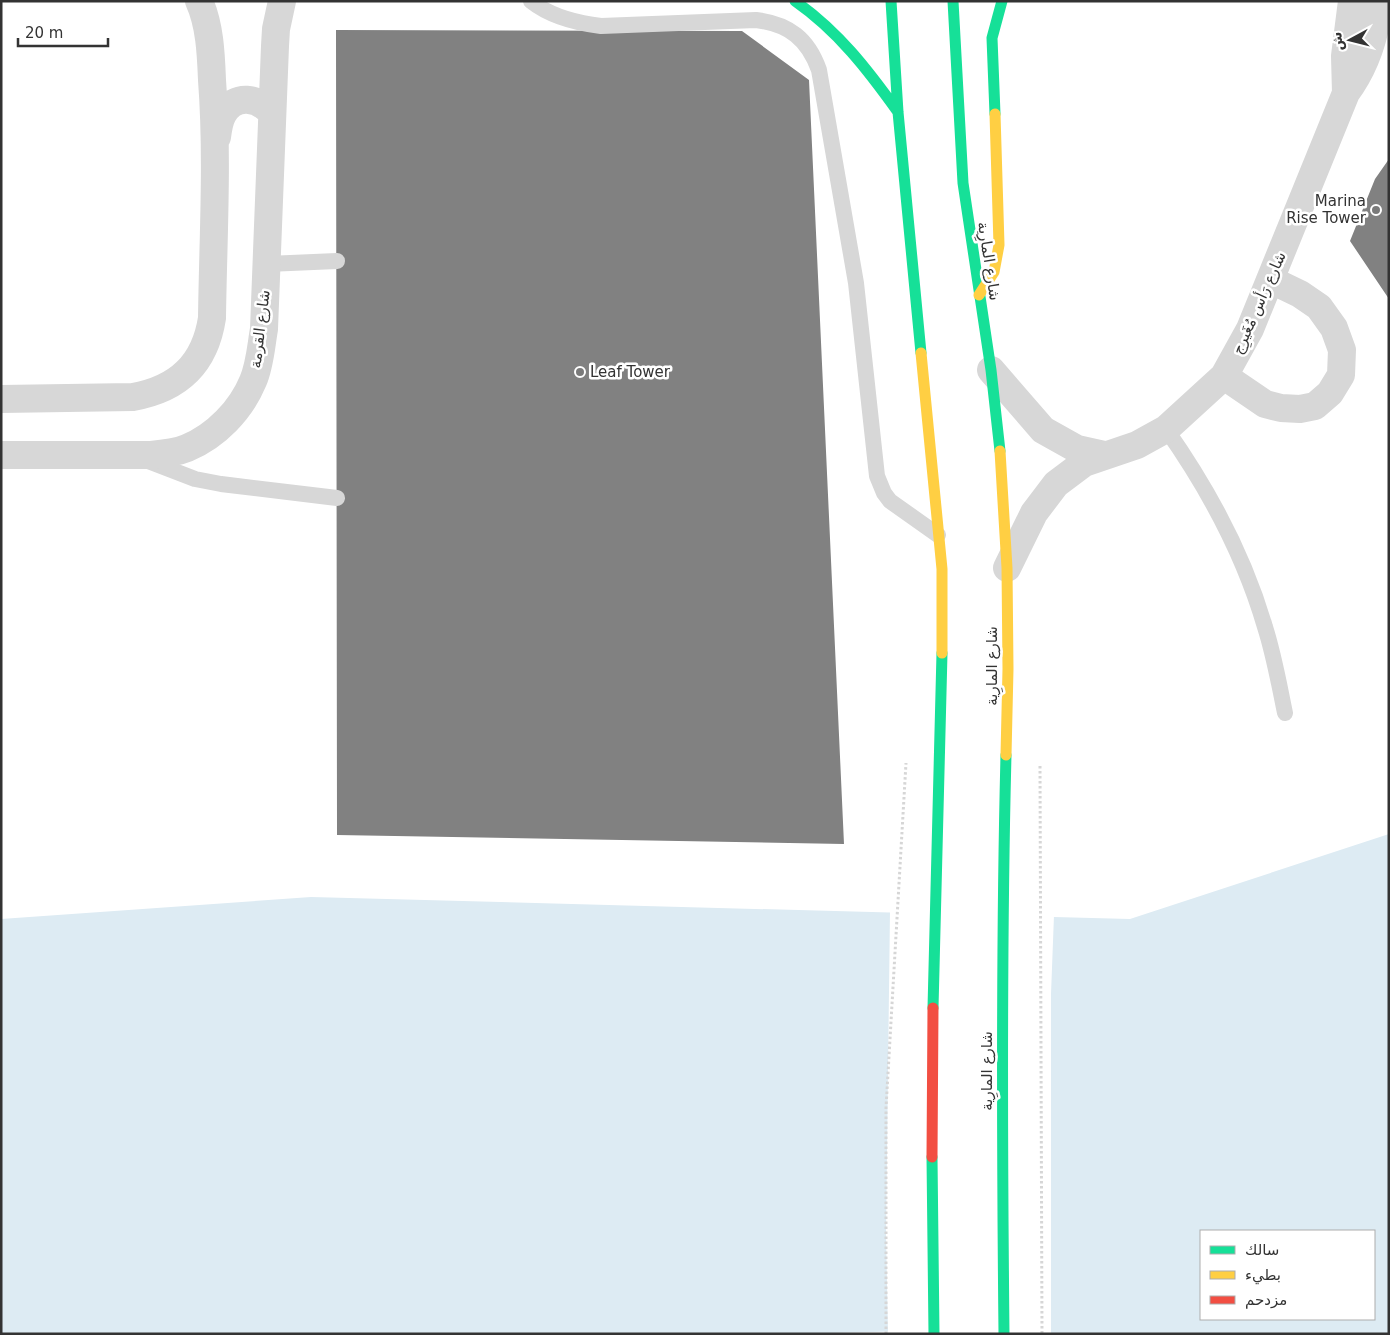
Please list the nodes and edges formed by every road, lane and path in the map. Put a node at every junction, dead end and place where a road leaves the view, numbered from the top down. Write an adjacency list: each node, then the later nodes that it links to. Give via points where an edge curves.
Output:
1 (199, 1): 13 (street, via 211,61)
2 (282, 1): 12 (street, شارع القرمة, via 276,29)
3 (531, 1): 26 (lane, via 564,19 601,26 767,21 789,30 808,47 819,70 856,283 877,476 890,501)
4 (795, 1): 11 (street, via 825,22 844,41)
5 (891, 1): 11 (street)
6 (953, 1): 17 (street, شارع المارِية, via 963,183)
7 (1002, 1): 17 (street, via 992,38 999,245 992,280)
8 (1352, 1): 10 (street, شارع رَأس مُغَيرِج)
9 (1378, 11): 10 (street, شارع رَأس مُغَيرِج, via 1364,64)
10 (1346, 93): 16 (street, شارع رَأس مُغَيرِج)
11 (898, 112): 26 (street)
12 (272, 114): 13 (street, via 258,101 238,101 224,112); 15 (street, شارع القرمة)
13 (215, 146): 20 (street, via 212,318 203,351 192,366 166,387 133,397)
14 (337, 261): 15 (lane)
15 (267, 264): 22 (street, شارع القرمة, via 259,361 243,400 217,430 186,449 168,454)
16 (1271, 280): 19 (street, شارع رَأس مُغَيرِج, via 1250,329); 19 (street, via 1319,307 1334,328 1342,350 1341,375 1330,393 1315,406 1300,409 1265,404)
17 (979, 295): 18 (street, شارع المارِية)
18 (991, 370): 24 (street, شارع رَأس مُغَيرِج, via 1043,430 1077,449); 27 (street, شارع المارِية)
19 (1224, 376): 21 (street, شارع رَأس مُغَيرِج)
20 (1, 399)
21 (1166, 429): 24 (street, شارع رَأس مُغَيرِج, via 1137,446); 28 (lane, via 1192,466 1234,543 1265,626)
22 (132, 454): 23 (street, شارع القرمة); 25 (lane, via 195,479)
23 (1, 455)
24 (1104, 455): 27 (street, شارع رَأس مُغَيرِج, via 1084,463 1056,484 1034,513)
25 (336, 498)
26 (938, 535): 32 (street, via 942,595 933,951 931,1173)
27 (1007, 568): 33 (street, شارع المارِية, via 1002,1096)
28 (1285, 713)
29 (906, 763): 31 (path, via 886,1108)
30 (1040, 766): 34 (path)
31 (886, 1334)
32 (934, 1334)
33 (1004, 1334)
34 (1042, 1334)

